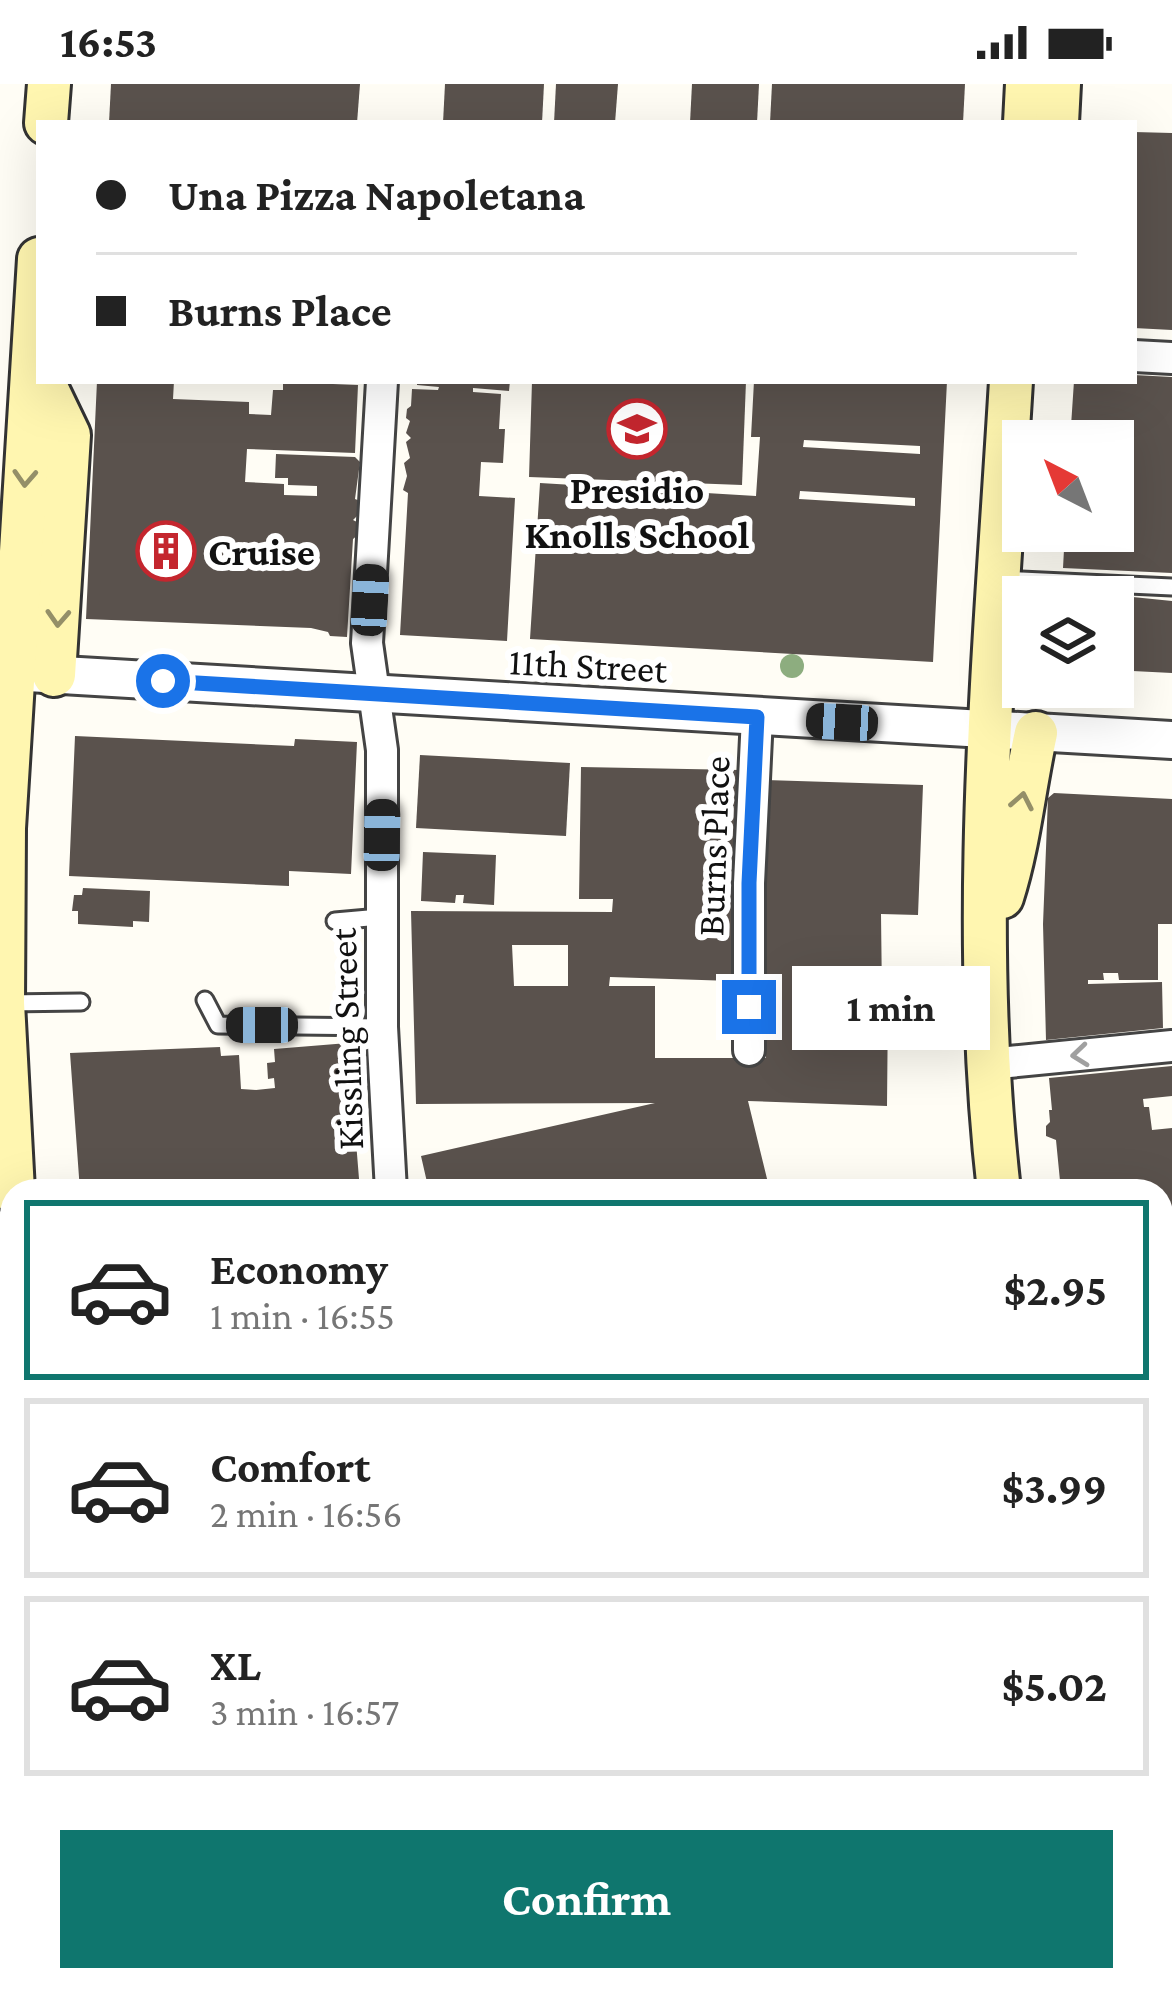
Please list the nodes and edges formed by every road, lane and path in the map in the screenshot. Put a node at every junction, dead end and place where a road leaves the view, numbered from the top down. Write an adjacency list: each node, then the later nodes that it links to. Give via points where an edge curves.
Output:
1 (49, 84): 4 (main road)
2 (1028, 84): 5 (main road)
3 (1060, 84): 6 (main road)
4 (46, 120)
5 (1025, 120)
6 (1058, 120)
7 (1137, 356): 8 (street)
8 (1172, 358)
9 (36, 375): 13 (main road)
10 (37, 384): 16 (main road, one-way to 16)
11 (382, 384): 17 (street, Kissling Street, via 367,644)
12 (1011, 384): 14 (main road)
13 (0, 423)
14 (999, 579): 15 (lane); 19 (main road)
15 (1172, 587)
16 (23, 673): 17 (street, 11th Street); 27 (main road, via 4,828)
17 (376, 695): 18 (street, 11th Street); 22 (street, Kissling Street)
18 (757, 717): 19 (street, 11th Street); 30 (street, Burns Place)
19 (991, 732): 20 (street, 11th Street); 24 (main road)
20 (1036, 733): 21 (street, 11th Street); 24 (main road, one-way to 20, via 1013,861)
21 (1172, 740)
22 (380, 917): 23 (lane); 28 (street, Kissling Street)
23 (334, 921)
24 (984, 949): 31 (main road)
25 (205, 1000): 28 (lane, via 218,1025)
26 (81, 1002): 27 (lane)
27 (3, 1003): 32 (main road)
28 (382, 1027): 33 (street, Kissling Street)
29 (1172, 1046): 31 (street, one-way to 31)
30 (749, 1050)
31 (988, 1064): 34 (main road)
32 (8, 1173)
33 (391, 1179)
34 (999, 1179)

